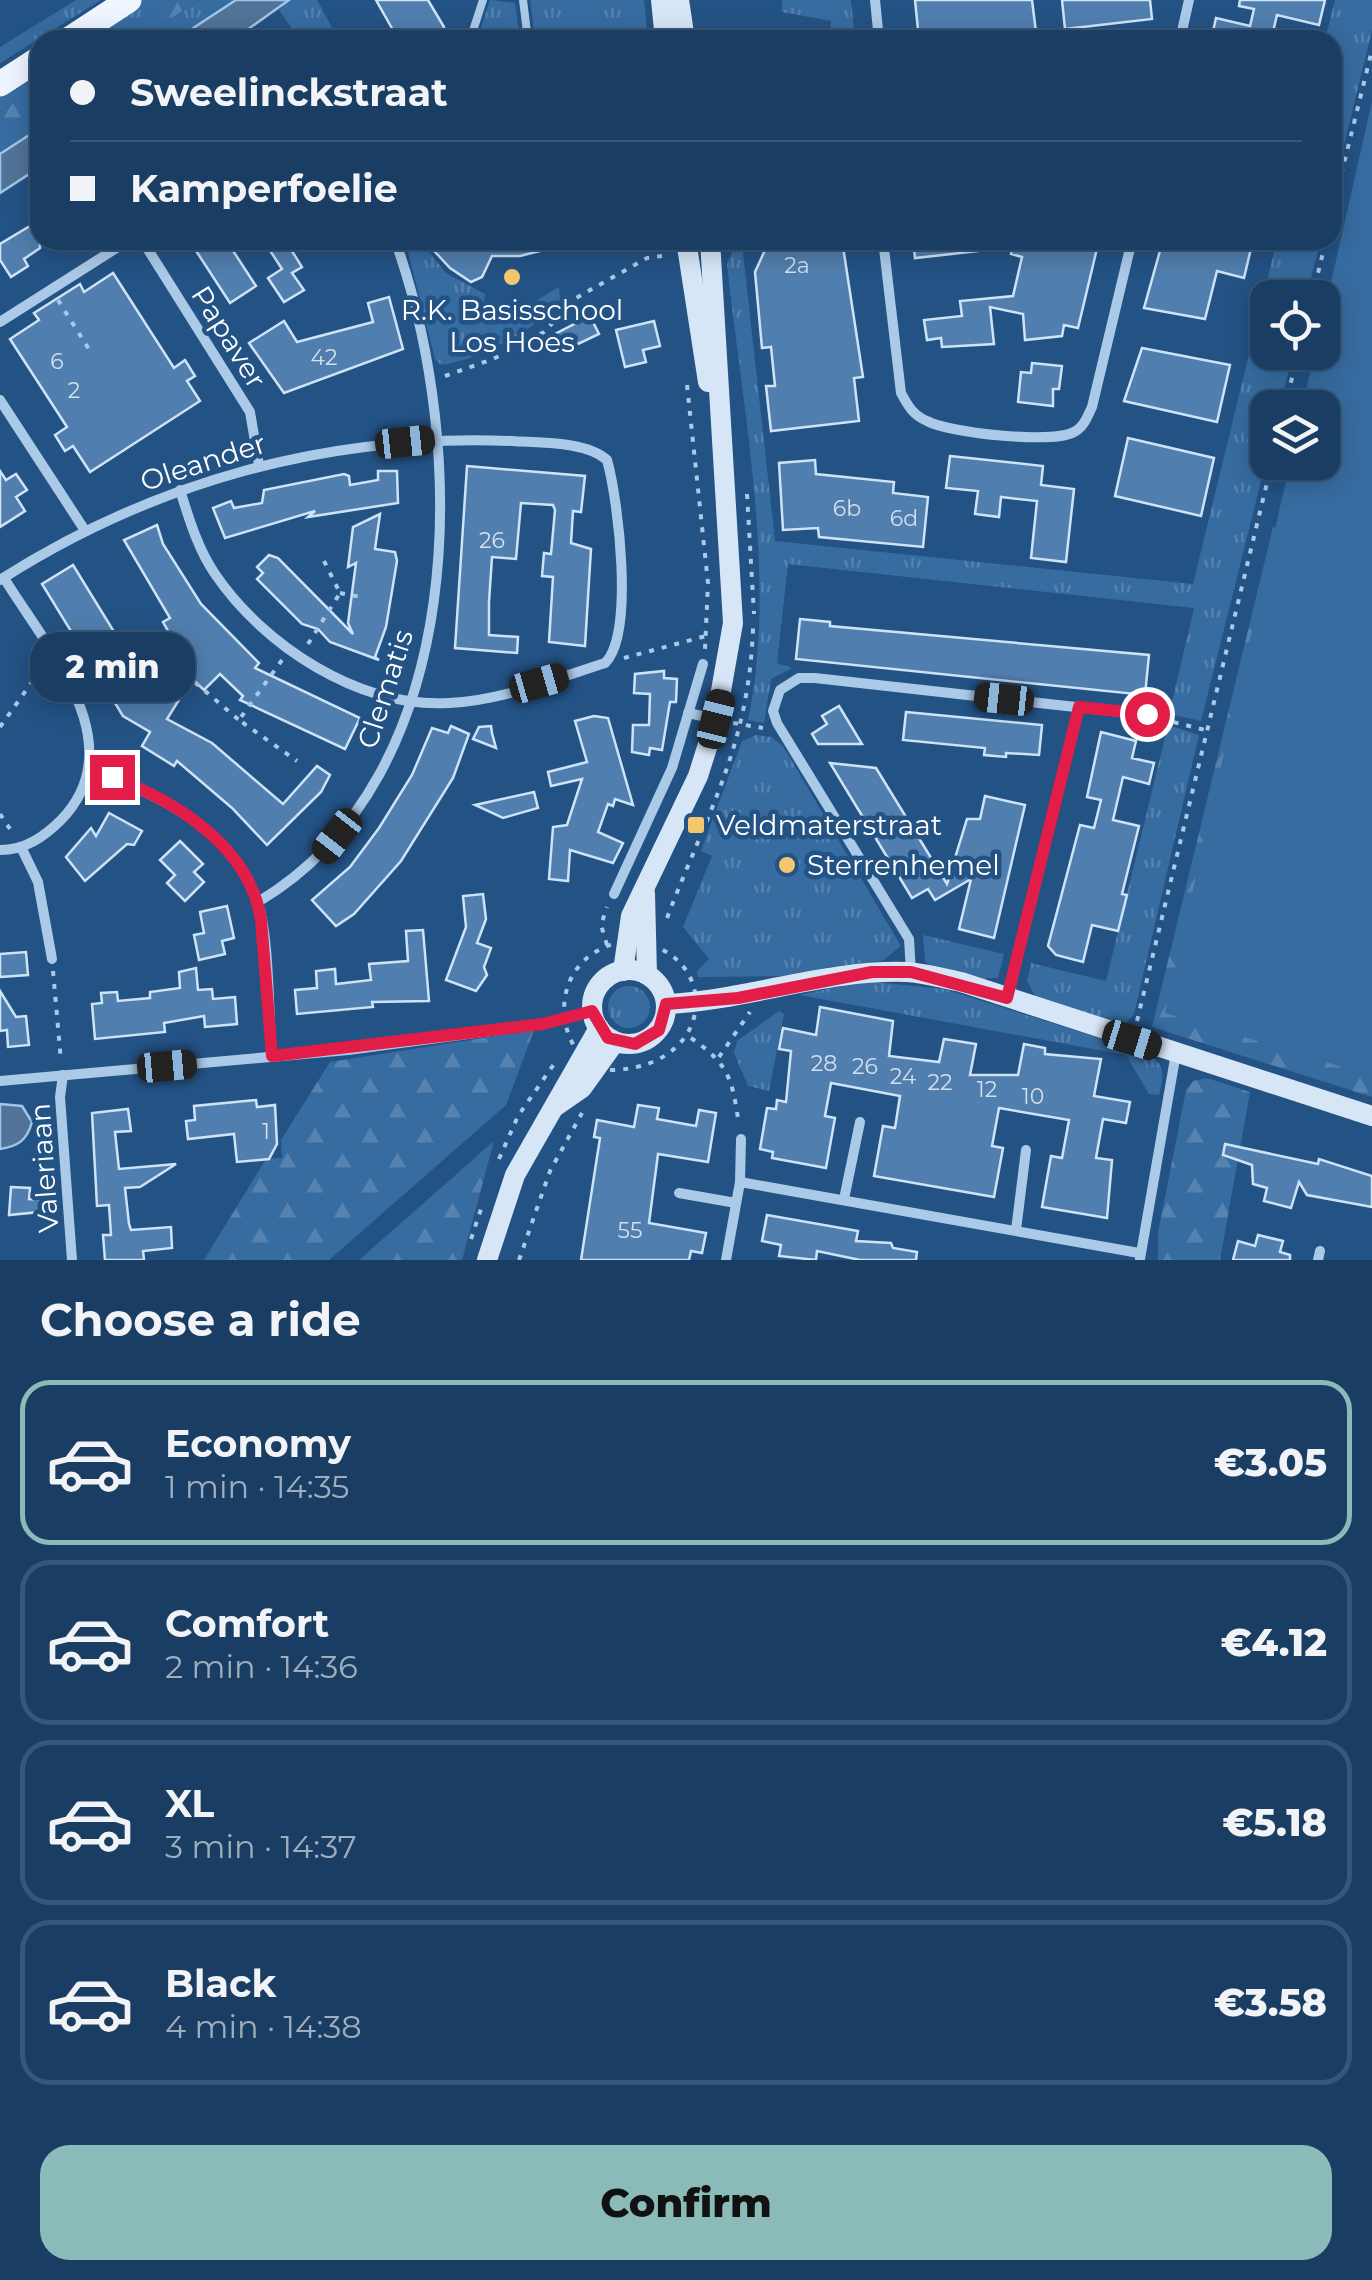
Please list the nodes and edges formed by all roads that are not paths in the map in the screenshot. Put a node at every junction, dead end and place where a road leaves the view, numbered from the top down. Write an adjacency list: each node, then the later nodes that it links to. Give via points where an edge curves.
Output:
1 (129, 0): 8 (main road)
2 (483, 0): 9 (lane)
3 (523, 0): 10 (lane)
4 (661, 0): 11 (main road)
5 (679, 0): 12 (main road)
6 (875, 0): 13 (street)
7 (1190, 0): 14 (street)
8 (83, 30)
9 (473, 30)
10 (527, 30)
11 (664, 30)
12 (683, 30)
13 (878, 30)
14 (1182, 30)
15 (30, 64): 16 (main road)
16 (0, 84)
17 (114, 250): 24 (street)
18 (148, 250): 28 (street, Papaver, via 250,412)
19 (398, 250): 26 (street, Clematis, via 430,380)
20 (681, 250): 27 (main road)
21 (711, 250): 27 (main road)
22 (884, 250): 23 (street, via 901,393 910,411 939,427 1051,438 1082,426 1092,408)
23 (1130, 250)
24 (0, 322)
25 (0, 400): 30 (street)
26 (436, 438): 28 (street, Oleander); 33 (street, Clematis, via 438,563); 33 (street, Oleander, via 572,448 607,460 618,526 616,648 605,662 472,701)
27 (720, 453): 37 (main road, via 732,624)
28 (260, 464): 29 (street, Oleander)
29 (180, 490): 30 (street, Oleander); 33 (street, via 214,572 258,623 301,657)
30 (84, 530): 31 (street, Oleander)
31 (2, 579): 38 (street, via 89,728)
32 (703, 664): 35 (street)
33 (410, 701): 44 (street, Clematis, via 361,805 316,863)
34 (1079, 707): 36 (street); 47 (street, via 799,678 780,690 777,723 909,939); 49 (street)
35 (688, 712): 37 (street); 41 (street, via 672,768)
36 (1147, 714)
37 (716, 719): 43 (main road)
38 (90, 768): 39 (street, via 67,814); 44 (street, via 203,826)
39 (21, 846): 40 (street); 45 (street, via 38,882)
40 (0, 850)
41 (630, 862): 42 (street); 43 (street)
42 (614, 894)
43 (645, 894): 46 (main road, via 631,916); 48 (main road)
44 (258, 902): 53 (street)
45 (52, 959)
46 (623, 970): 48 (main road); 51 (main road, via 601,982)
47 (911, 972): 49 (main road); 50 (main road, via 872,972)
48 (647, 975): 50 (main road, via 661,987)
49 (1007, 998): 52 (main road)
50 (666, 1004): 51 (main road, via 662,1025 648,1040 635,1044)
51 (602, 1027): 53 (street, via 564,1018); 67 (main road, via 582,1088 556,1106 514,1175)
52 (1176, 1053): 56 (main road); 65 (street)
53 (272, 1056): 54 (street)
54 (63, 1076): 55 (street); 66 (street, Valeriaan)
55 (0, 1080)
56 (1372, 1116)
57 (860, 1122): 62 (street)
58 (742, 1139): 60 (street)
59 (1026, 1150): 64 (street)
60 (740, 1182): 62 (street); 63 (street)
61 (679, 1193): 63 (street)
62 (844, 1198): 64 (street)
63 (736, 1203): 68 (street)
64 (1016, 1230): 65 (street)
65 (1140, 1257)
66 (68, 1259)
67 (487, 1260)
68 (726, 1260)

